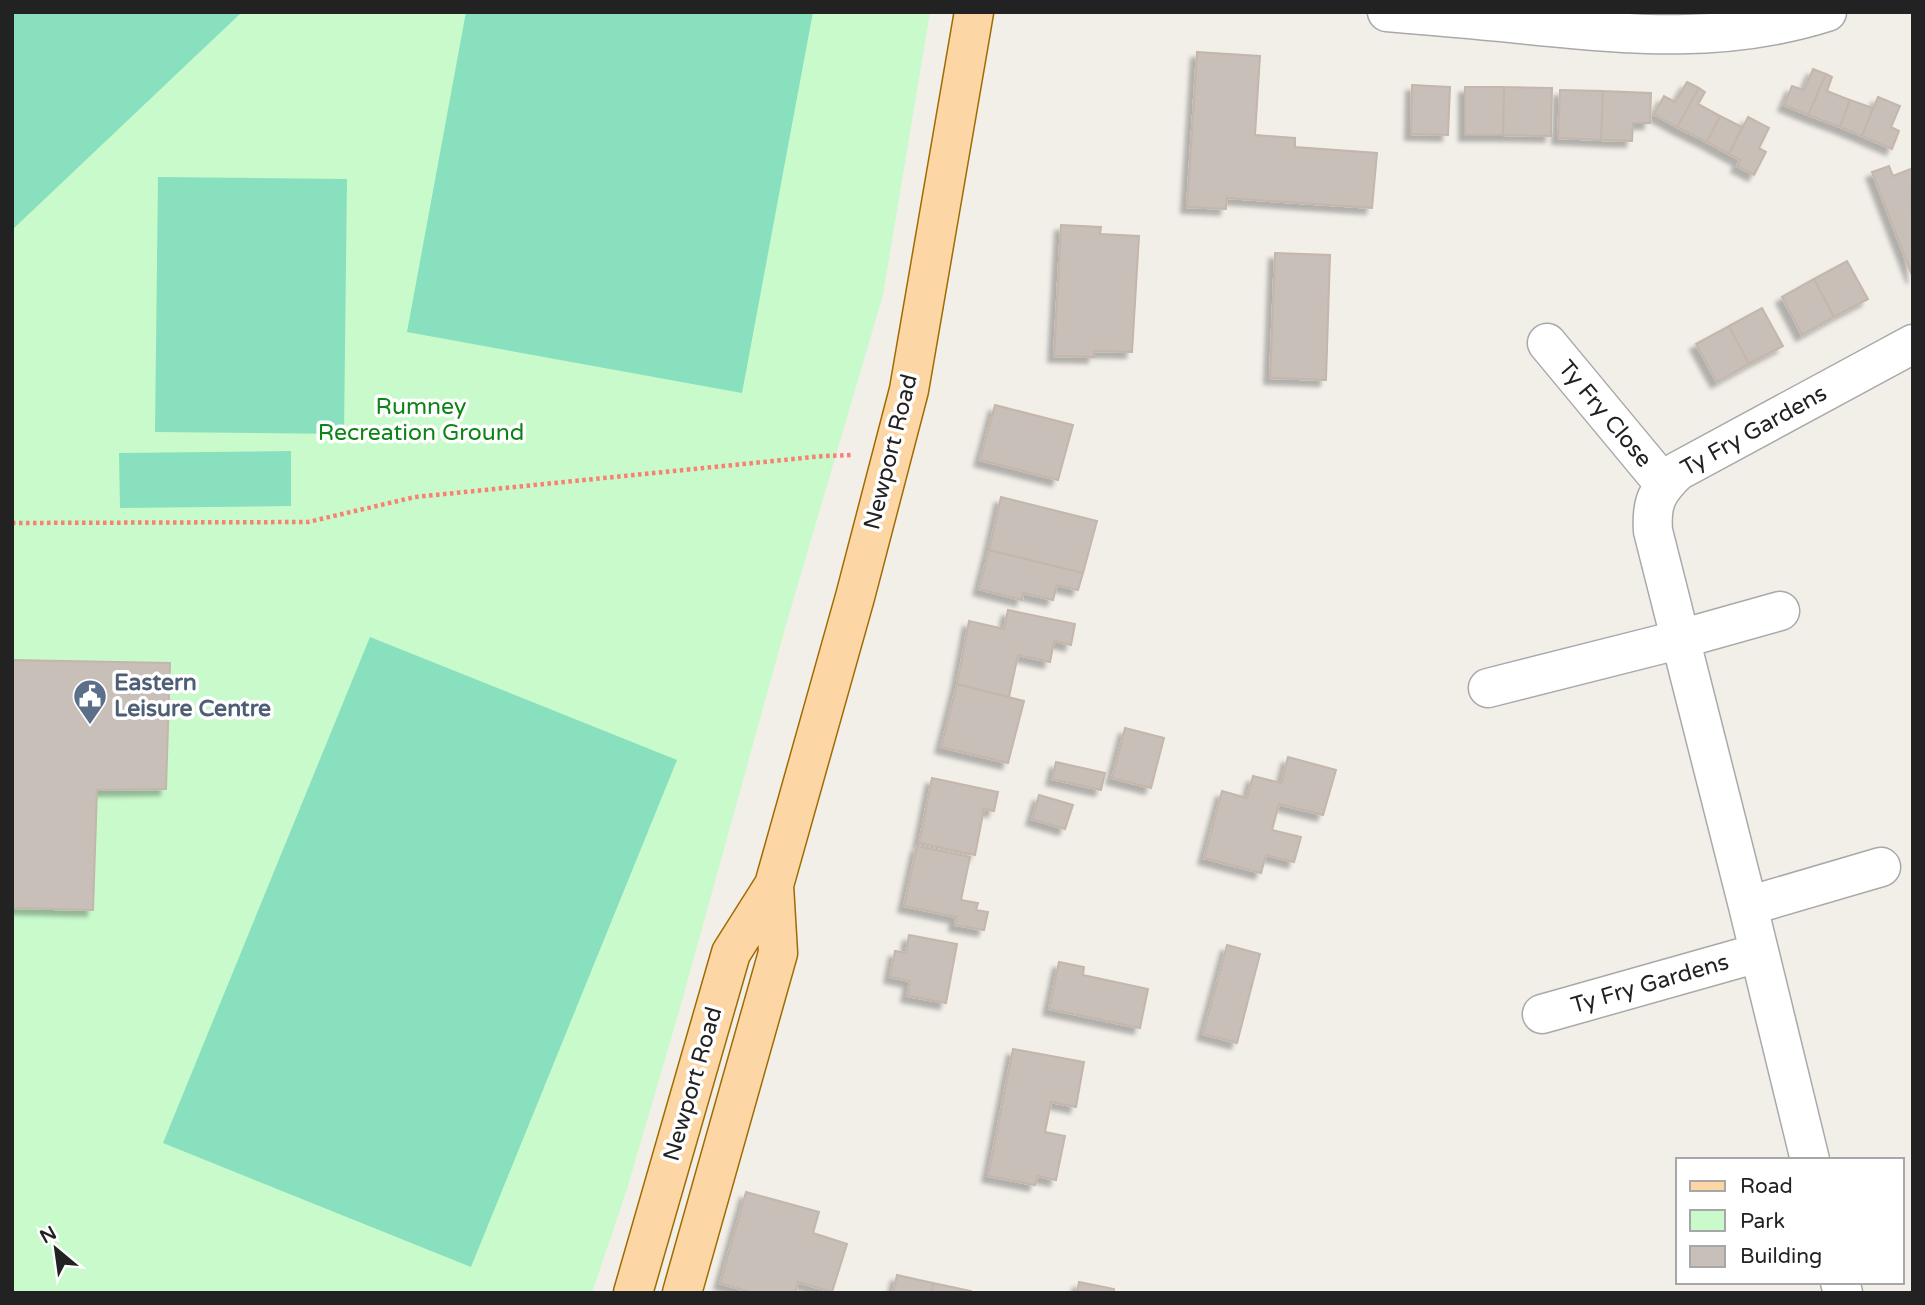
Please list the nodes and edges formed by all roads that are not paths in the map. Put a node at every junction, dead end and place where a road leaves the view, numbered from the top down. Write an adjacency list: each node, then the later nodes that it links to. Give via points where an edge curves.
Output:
1 (974, 12): 11 (main road, Newport Road, via 909,390)
2 (1387, 12): 3 (street, via 1689,36 1763,28)
3 (1827, 12)
4 (1547, 343): 6 (street, Ty Fry Close)
5 (1913, 344): 6 (street, Ty Fry Gardens, via 1678,471)
6 (1664, 484): 8 (street, Ty Fry Gardens, via 1655,499 1653,531)
7 (1780, 611): 8 (street)
8 (1682, 638): 9 (street); 12 (street, Ty Fry Gardens)
9 (1488, 688)
10 (1881, 867): 12 (street)
11 (775, 885): 16 (main road, Newport Road, via 731,953); 17 (main road, Newport Road, via 778,953)
12 (1748, 906): 13 (street, Ty Fry Gardens)
13 (1758, 953): 14 (street, Ty Fry Gardens); 15 (street, Ty Fry Gardens)
14 (1542, 1014)
15 (1809, 1158)
16 (634, 1293)
17 (682, 1293)

